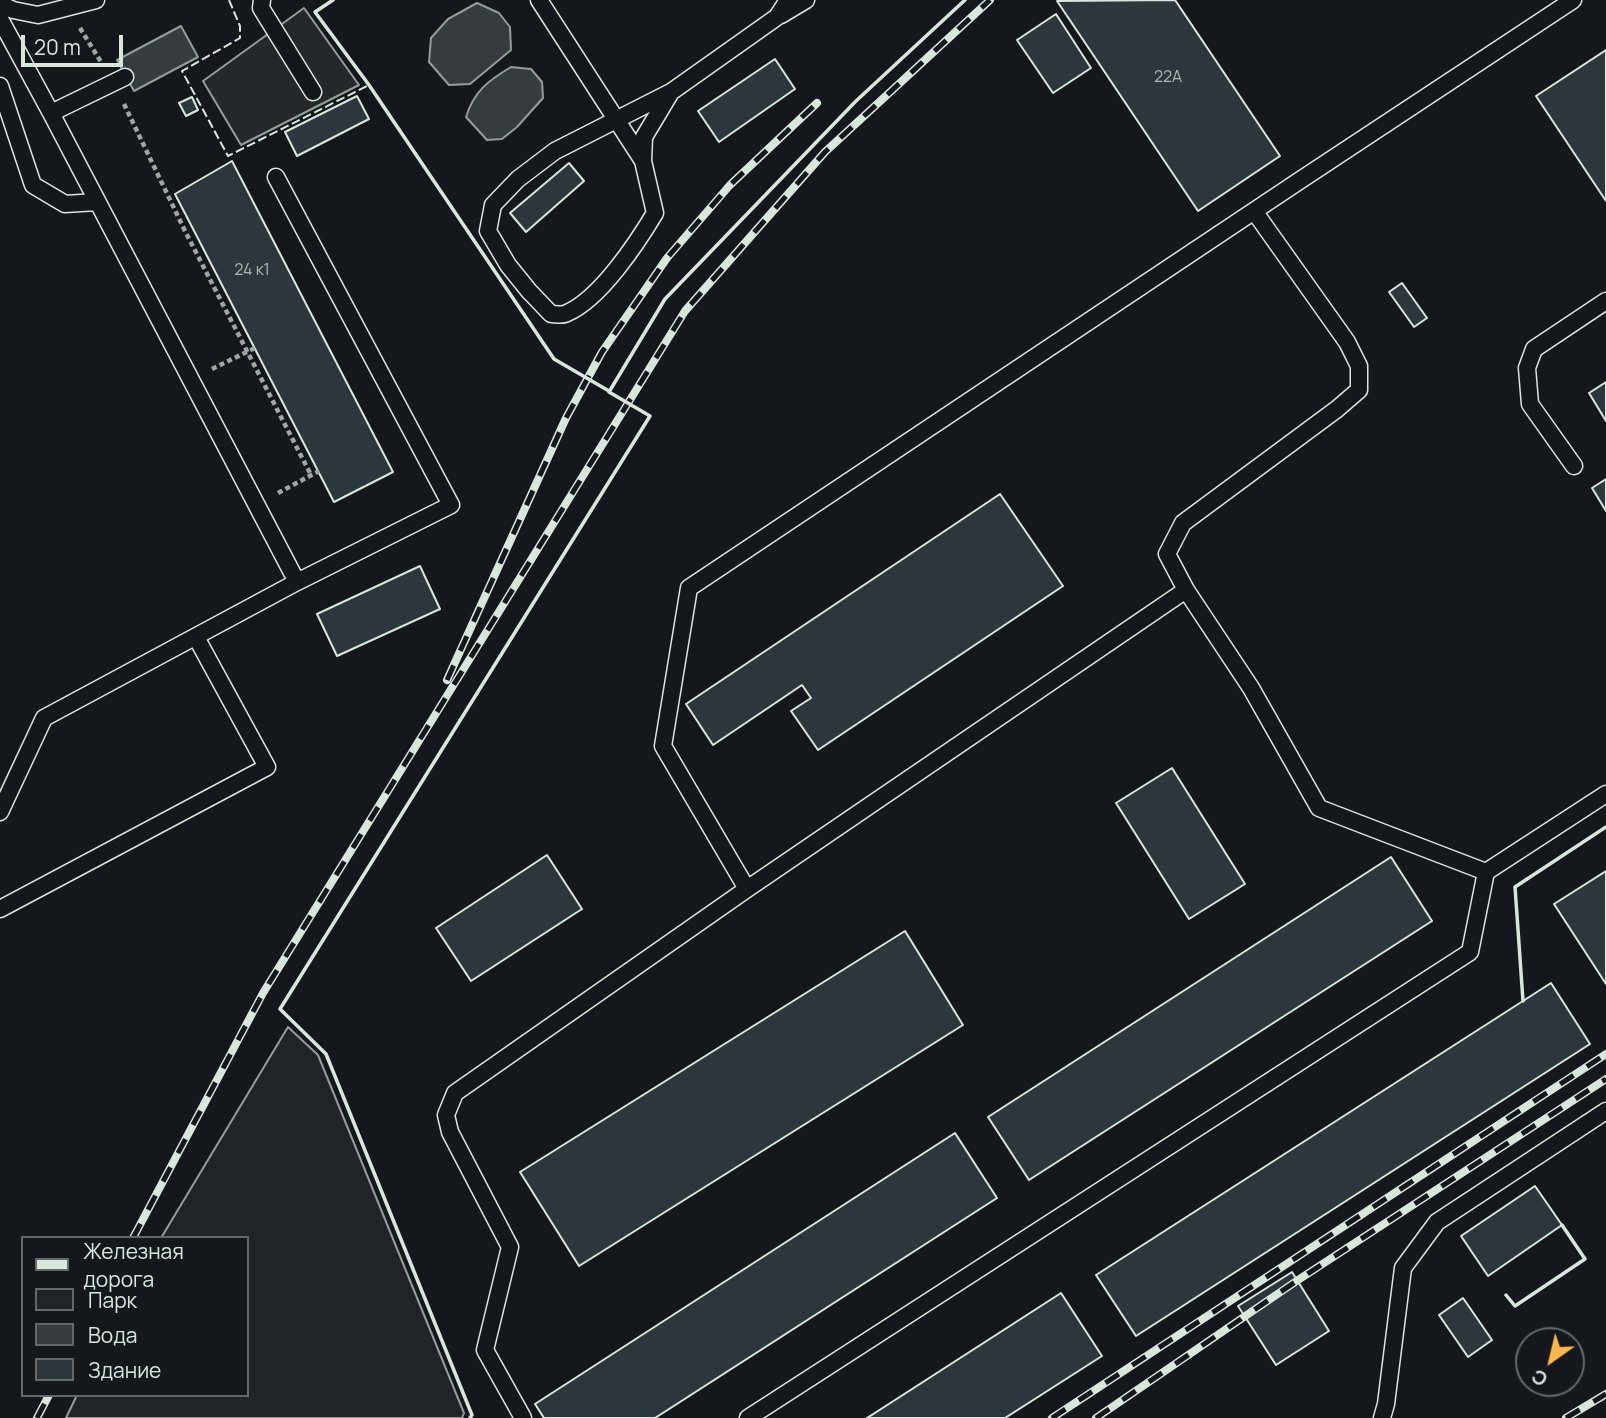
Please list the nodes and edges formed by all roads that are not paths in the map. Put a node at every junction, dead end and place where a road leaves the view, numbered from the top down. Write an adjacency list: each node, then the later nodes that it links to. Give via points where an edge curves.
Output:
1 (96, 0): 7 (lane, via 38,15)
2 (262, 0): 12 (lane, via 261,8)
3 (539, 0): 15 (lane)
4 (788, 0): 8 (lane)
5 (806, 0): 8 (lane)
6 (1573, 0): 19 (lane)
7 (0, 4)
8 (778, 17): 13 (lane)
9 (0, 19): 14 (lane)
10 (119, 79): 14 (lane)
11 (0, 86): 18 (lane, via 33,185 65,204)
12 (313, 92)
13 (671, 92): 15 (lane); 16 (lane, via 644,137)
14 (51, 113): 18 (lane)
15 (616, 119): 16 (lane); 16 (lane, via 555,151 493,205 488,231 508,265 551,314 564,315 586,302 638,242 655,213)
16 (643, 161)
17 (276, 177): 22 (lane, via 451,505)
18 (97, 202): 22 (lane)
19 (1254, 211): 23 (lane, via 1347,342 1359,366 1359,390 1183,523 1167,554); 28 (lane, via 689,588 663,746)
20 (1606, 301): 21 (lane, via 1534,349 1527,368 1530,404)
21 (1574, 466)
22 (297, 582): 24 (lane)
23 (1186, 590): 27 (lane, via 1251,688 1319,808); 28 (lane)
24 (196, 637): 26 (lane, via 44,718); 29 (lane, via 267,767)
25 (1606, 794): 27 (lane)
26 (0, 812)
27 (1486, 872): 32 (lane, via 1470,952)
28 (747, 889): 31 (lane, via 455,1093 446,1115 450,1132 510,1247 485,1350)
29 (0, 909)
30 (1606, 1111): 33 (lane, via 1437,1222 1403,1268)
31 (523, 1418)
32 (748, 1418)
33 (1382, 1418)

